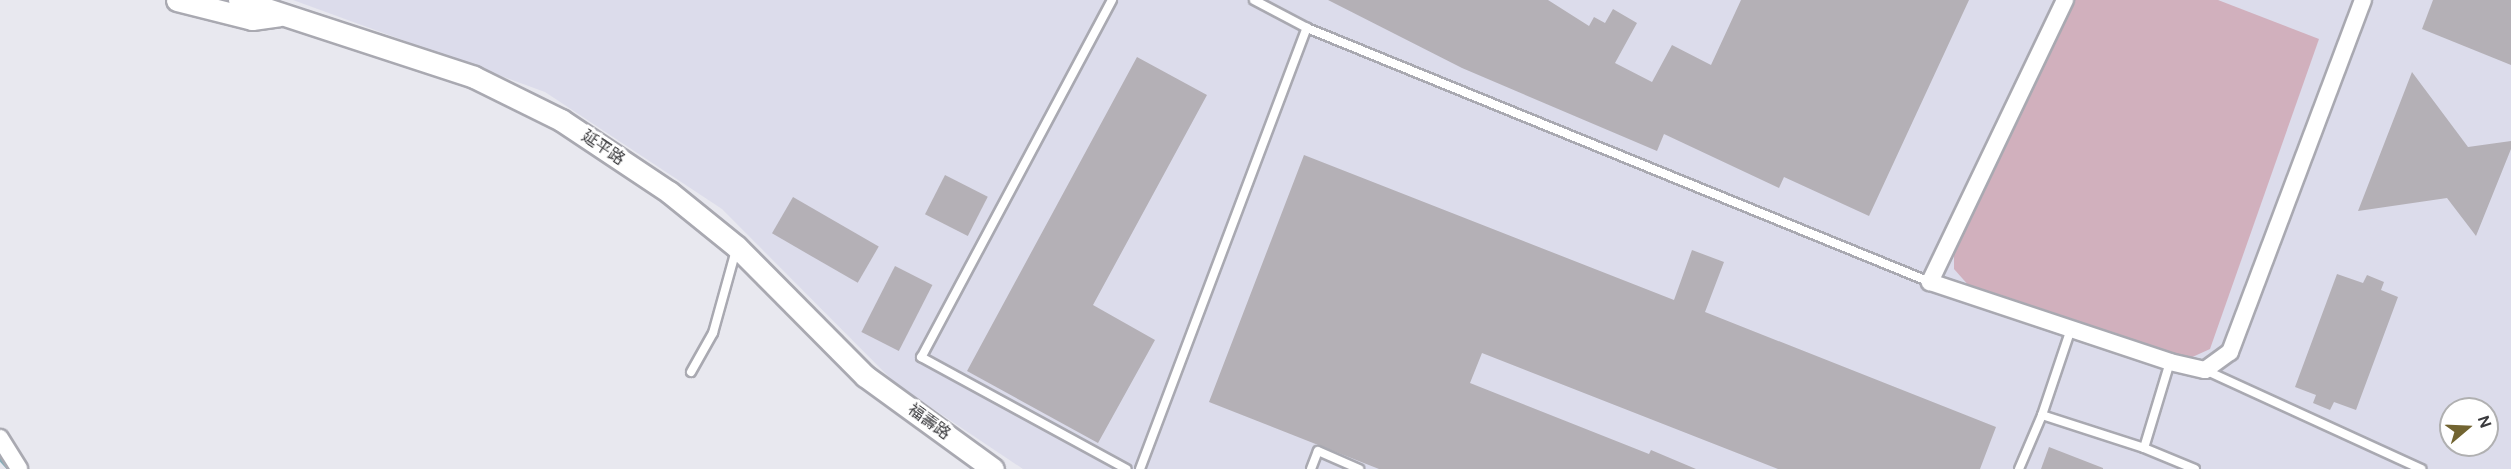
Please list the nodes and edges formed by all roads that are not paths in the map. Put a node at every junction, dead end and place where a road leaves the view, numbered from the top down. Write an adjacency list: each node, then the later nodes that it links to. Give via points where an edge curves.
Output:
1 (177, 0): 7 (street, via 252,20)
2 (239, 0): 7 (street, 延平路)
3 (1112, 0): 21 (lane, via 921,357)
4 (1254, 0): 8 (lane)
5 (2065, 0): 10 (street)
6 (2363, 0): 13 (street, via 2230,352)
7 (285, 13): 9 (street, 延平路, via 474,77 561,120 669,192)
8 (1306, 28): 10 (lane); 22 (lane)
9 (737, 247): 14 (lane, via 713,333); 15 (street, 延平路)
10 (1930, 282): 11 (street)
11 (2071, 329): 12 (street); 16 (lane)
12 (2170, 362): 13 (street); 18 (lane)
13 (2205, 370): 27 (lane)
14 (691, 372)
15 (865, 376): 20 (street, 福壽路)
16 (2042, 415): 18 (lane); 25 (lane)
17 (0, 438): 19 (street)
18 (2144, 448): 26 (lane)
19 (19, 469)
20 (993, 469)
21 (1126, 469)
22 (1140, 469)
23 (1311, 469): 24 (lane, via 1318,451)
24 (1359, 469)
25 (2019, 469)
26 (2195, 469)
27 (2421, 469)

